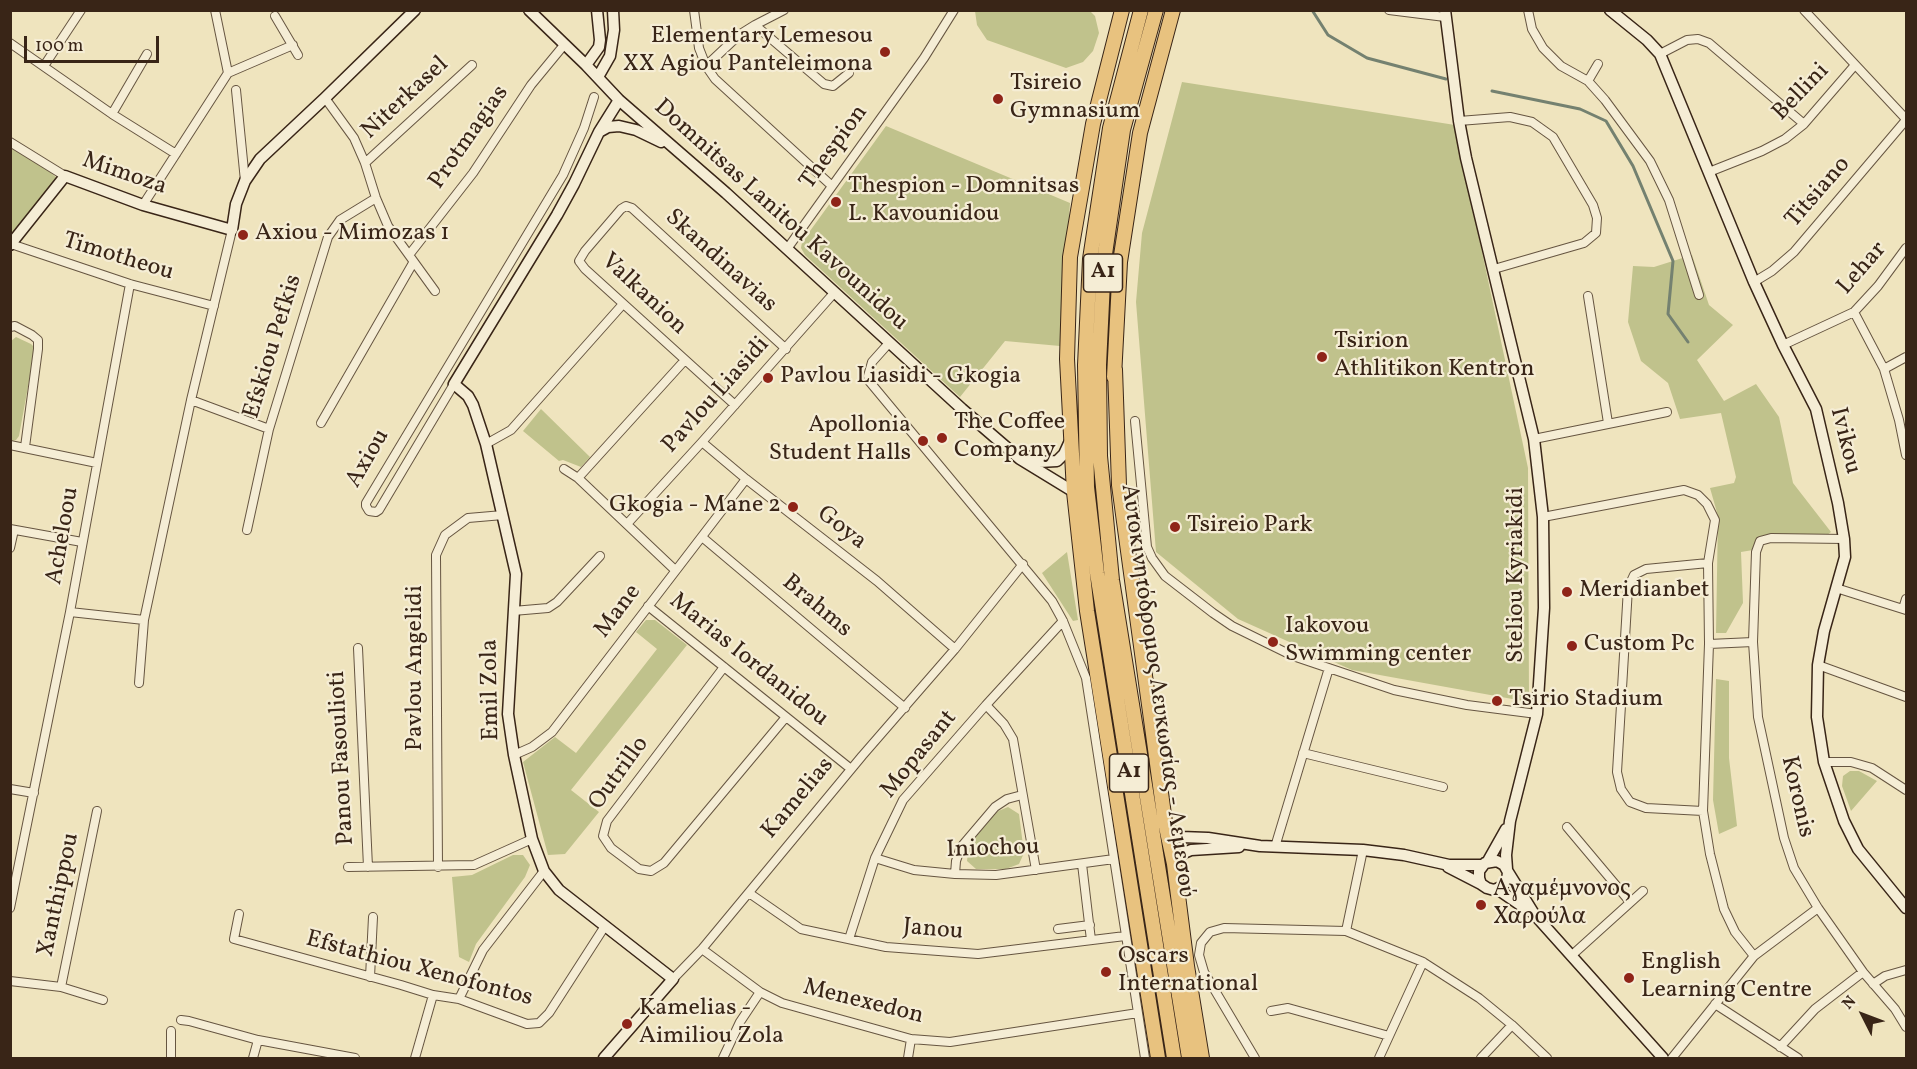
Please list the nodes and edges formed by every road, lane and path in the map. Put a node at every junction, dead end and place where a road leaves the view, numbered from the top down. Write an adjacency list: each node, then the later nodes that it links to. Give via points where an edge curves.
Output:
1 (81, 10): 31 (street)
2 (215, 10): 33 (street)
3 (415, 10): 39 (street)
4 (529, 10): 23 (street, Domnitsas Lanitou Kavounidou)
5 (597, 10): 30 (street, via 599,47)
6 (613, 10): 35 (street, via 610,56)
7 (694, 10): 32 (street, via 699,48)
8 (784, 10): 20 (street)
9 (954, 10): 53 (street, Thespion)
10 (1122, 10): 75 (highway, via 1081,188 1070,256)
11 (1141, 10): 104 (highway, Αυτοκινητόδρομος Λευκωσίας - Λεμεσού / A1, via 1110,128 1090,259)
12 (1156, 10): 113 (highway, Αυτοκινητόδρομος Λευκωσίας - Λεμεσού / A1, via 1123,130 1104,261 1100,456)
13 (1173, 10): 82 (highway, via 1138,145 1120,262)
14 (1389, 10): 18 (street)
15 (1528, 10): 36 (street, via 1532,29 1543,48 1561,66)
16 (1610, 10): 25 (street, Ivikou)
17 (1804, 10): 28 (street)
18 (1445, 14): 43 (street, Steliou Kyriakidi)
19 (275, 16): 22 (street)
20 (755, 25): 32 (street); 34 (street, via 824,84 833,86)
21 (10, 43): 31 (street)
22 (293, 45): 26 (street); 33 (street)
23 (564, 45): 30 (street, Domnitsas Lanitou Kavounidou); 61 (street, Protmagias)
24 (147, 54): 41 (street)
25 (1660, 54): 44 (street, via 1687,40 1709,43); 50 (street, Ivikou)
26 (298, 55)
27 (1598, 64): 36 (street)
28 (1855, 64): 42 (street); 44 (street, Bellini)
29 (472, 65): 49 (street, Niterkasel)
30 (586, 65): 35 (street, Domnitsas Lanitou Kavounidou)
31 (44, 66): 41 (street)
32 (706, 66): 53 (street, via 715,79)
33 (228, 73): 48 (street)
34 (849, 73)
35 (598, 77): 40 (street, Domnitsas Lanitou Kavounidou)
36 (1588, 81): 70 (street, via 1650,161 1669,200)
37 (236, 90): 52 (street)
38 (594, 97): 62 (street, Axiou, via 562,175)
39 (325, 99): 49 (street, via 354,138); 52 (street, via 260,159)
40 (619, 100): 45 (street, Axiou); 47 (street, Domnitsas Lanitou Kavounidou)
41 (112, 114): 48 (street)
42 (1906, 119): 66 (street, Titsiano, via 1794,252)
43 (1459, 121): 65 (street, Steliou Kyriakidi); 65 (street, via 1510,117 1532,122 1553,137 1593,204 1597,218 1596,233 1584,243)
44 (1804, 124): 50 (street, Bellini, via 1762,151)
45 (599, 132): 47 (street, via 613,126 627,127); 64 (street, Axiou, via 574,184)
46 (10, 142): 51 (street, Mimoza)
47 (672, 148): 60 (street, Domnitsas Lanitou Kavounidou)
48 (176, 154): 55 (street)
49 (365, 163): 54 (street)
50 (1708, 172): 66 (street, Ivikou)
51 (65, 176): 55 (street, Mimoza); 58 (street)
52 (245, 181): 57 (street)
53 (832, 186): 60 (street, Thespion)
54 (375, 198): 61 (street, via 388,226); 91 (street, Efskiou Pefkis, via 340,220 328,237)
55 (143, 205): 57 (street, Mimoza)
56 (626, 206): 72 (street, Valkanion, via 579,261); 79 (street, Skandinavias)
57 (232, 230): 73 (street)
58 (11, 245): 67 (street, Timotheou)
59 (1906, 248): 74 (street, Lehar)
60 (787, 249): 69 (street, Domnitsas Lanitou Kavounidou)
61 (409, 255): 63 (street)
62 (513, 258): 64 (street); 84 (street, Axiou, via 366,503 369,512 379,510)
63 (413, 263): 68 (street); 89 (street)
64 (526, 265): 84 (street, Axiou)
65 (1494, 269): 92 (street, Steliou Kyriakidi)
66 (1754, 282): 78 (street, Ivikou)
67 (130, 284): 73 (street, Timotheou); 100 (street, Acheloou)
68 (435, 291)
69 (834, 293): 77 (street, Domnitsas Lanitou Kavounidou); 79 (street, Pavlou Liasidi)
70 (1699, 295)
71 (1588, 296): 90 (street)
72 (623, 304): 81 (street, Valkanion); 95 (street, via 511,430)
73 (214, 306): 85 (street)
74 (1854, 312): 78 (street, Lehar); 83 (street)
75 (1067, 319): 93 (highway); 104 (highway)
76 (10, 327): 97 (street, via 15,326 38,340)
77 (888, 343): 98 (street, Domnitsas Lanitou Kavounidou); 117 (street, via 872,362 869,381)
78 (1783, 345): 111 (street, Ivikou, via 1816,409)
79 (786, 349): 86 (street, Pavlou Liasidi)
80 (1906, 357): 83 (street)
81 (685, 360): 86 (street, Valkanion); 102 (street)
82 (1115, 369): 113 (highway); 152 (highway, via 1119,485)
83 (1884, 369): 99 (street)
84 (454, 384): 95 (street, Emil Zola, via 473,405)
85 (191, 400): 91 (street); 125 (street)
86 (735, 405): 94 (street, Pavlou Liasidi)
87 (1667, 412): 90 (street)
88 (1135, 421): 133 (street, via 1147,547 1165,576 1226,622 1293,656)
89 (321, 423)
90 (1608, 423): 92 (street)
91 (269, 429): 109 (street, Efskiou Pefkis)
92 (1534, 439): 106 (street, Steliou Kyriakidi)
93 (1070, 441): 98 (street, Domnitsas Lanitou Kavounidou, via 1057,461 1047,462); 104 (highway)
94 (702, 442): 103 (street, Goya); 107 (street, Pavlou Liasidi)
95 (486, 444): 105 (street, Emil Zola)
96 (10, 445): 97 (street)
97 (25, 447): 100 (street)
98 (1008, 447): 104 (street, Domnitsas Lanitou Kavounidou, via 1020,459)
99 (1906, 455)
100 (97, 463): 112 (street, Acheloou)
101 (564, 469): 102 (street)
102 (578, 478): 107 (street)
103 (746, 479): 110 (street, Mane); 130 (street, Goya, via 877,581)
104 (1080, 489): 224 (highway, via 1087,611); 225 (highway, Αυτοκινητόδρομος Λευκωσίας - Λεμεσού / A1, via 1097,573)
105 (503, 515): 123 (street, Emil Zola, via 516,574); 167 (street, Pavlou Angelidi, via 468,518 445,535 436,555)
106 (1543, 517): 116 (street, via 1684,490 1698,495 1715,520); 138 (street, Steliou Kyriakidi, via 1544,608)
107 (627, 524): 118 (street)
108 (12, 530): 112 (street); 114 (street)
109 (247, 530)
110 (702, 537): 118 (street, Mane); 137 (street, Brahms)
111 (1844, 539): 119 (street, Ivikou, via 1845,557); 127 (street, Koronis, via 1771,538 1760,542 1756,552)
112 (82, 542): 124 (street, Acheloou)
113 (1108, 542): 226 (highway, Αυτοκινητόδρομος Λευκωσίας - Λεμεσού / A1)
114 (10, 548)
115 (600, 556): 123 (street, via 548,608)
116 (1708, 563): 128 (street); 150 (street, via 1646,569 1634,575 1628,588 1617,772 1621,789 1630,802 1646,808)
117 (1023, 564): 126 (street, via 1053,601); 130 (street, Kamelias)
118 (675, 570): 121 (street, Mane)
119 (1836, 588): 122 (street); 131 (street, Ivikou)
120 (1906, 599): 122 (street)
121 (648, 606): 132 (street, Marias Iordanidou); 141 (street, Mane, via 552,732)
122 (1905, 609)
123 (513, 611): 141 (street, Emil Zola, via 508,714)
124 (70, 612): 125 (street); 147 (street, Acheloou)
125 (144, 620): 134 (street)
126 (1063, 621): 136 (street, Mopasant); 159 (street, via 1086,678)
127 (1753, 642): 128 (street); 178 (street, Koronis, via 1758,717 1784,838 1794,868)
128 (1709, 644): 150 (street)
129 (358, 648): 166 (street, Panou Fasoulioti)
130 (955, 649): 137 (street, Kamelias)
131 (1818, 665): 135 (street); 142 (street, Ivikou, via 1817,717)
132 (724, 667): 139 (street, Marias Iordanidou); 139 (street, Outrillo, via 607,821 603,836 612,848 639,869 651,871 664,863)
133 (1329, 668): 138 (street, via 1394,690); 140 (street)
134 (139, 683)
135 (1906, 697)
136 (986, 705): 148 (street, via 1013,739); 158 (street, Mopasant, via 903,800)
137 (905, 708): 143 (street, Kamelias)
138 (1537, 714): 151 (street, Steliou Kyriakidi)
139 (786, 717): 143 (street, Marias Iordanidou)
140 (1303, 753): 144 (street); 156 (street)
141 (514, 756): 154 (street, Emil Zola)
142 (1824, 762): 146 (street, via 1851,762 1872,768); 179 (street, Ivikou, via 1858,849)
143 (851, 769): 175 (street, Kamelias)
144 (1443, 787)
145 (10, 789): 147 (street)
146 (1906, 790)
147 (34, 794): 164 (street, Acheloou)
148 (1022, 795): 168 (street); 171 (street, via 994,807 961,847)
149 (98, 811): 200 (street, Xanthippou)
150 (1703, 811): 192 (street, via 1724,909 1735,932)
151 (1510, 821): 160 (street, Steliou Kyriakidi); 169 (street, Steliou Kyriakidi)
152 (1165, 822): 155 (street, via 1181,837); 162 (highway)
153 (1567, 827): 176 (street)
154 (532, 839): 167 (street, via 474,865); 170 (street, Emil Zola)
155 (1260, 846): 156 (street); 162 (street, via 1191,850)
156 (1275, 847): 157 (street)
157 (1363, 850): 163 (street); 186 (street)
158 (875, 858): 171 (street, Iniochou, via 914,870); 188 (street, Mopasant)
159 (1114, 859): 161 (street, Iniochou); 187 (street)
160 (1485, 863): 163 (street); 169 (street, via 1497,861); 172 (street, via 1479,874)
161 (1082, 864): 168 (street, Iniochou); 183 (street)
162 (1174, 864): 227 (highway)
163 (1439, 864): 172 (street)
164 (15, 865): 177 (street, Acheloou)
165 (348, 867): 166 (street)
166 (368, 867): 167 (street)
167 (438, 867)
168 (1036, 870): 171 (street, Iniochou, via 996,875)
169 (1507, 870): 173 (street, via 1507,881); 181 (street)
170 (544, 871): 184 (street, Emil Zola, via 560,890); 203 (street, via 483,950)
171 (955, 874)
172 (1481, 884): 173 (street)
173 (1497, 889): 181 (street)
174 (1643, 891): 176 (street)
175 (749, 893): 188 (street, Janou, via 801,929); 190 (street, Kamelias)
176 (1630, 902): 191 (street)
177 (10, 908)
178 (1818, 908): 192 (street); 195 (street, Koronis)
179 (1906, 908)
180 (239, 914): 196 (street, Efstathiou Xenofontos, via 234,939)
181 (1534, 914): 191 (street)
182 (373, 917): 196 (street)
183 (1090, 925): 185 (street); 189 (street)
184 (605, 926): 197 (street, Emil Zola); 203 (street, Efstathiou Xenofontos, via 539,1023 527,1024)
185 (1058, 929)
186 (1346, 931): 193 (street); 228 (street, via 1224,928 1210,932 1201,943 1199,955 1204,972)
187 (1125, 936): 189 (street, Janou); 207 (street)
188 (849, 939): 189 (street, Janou, via 886,947 978,954)
189 (1091, 940)
190 (702, 949): 197 (street, Kamelias); 201 (street, Menexedon)
191 (1571, 956): 232 (street)
192 (1754, 956): 205 (street)
193 (1423, 962): 209 (street); 212 (street)
194 (1906, 970): 199 (street)
195 (1863, 972): 199 (street, Koronis); 215 (street, via 1815,1009)
196 (370, 977): 202 (street, Efstathiou Xenofontos)
197 (673, 979): 220 (street, Kamelias)
198 (10, 981): 200 (street)
199 (1873, 984): 210 (street, Koronis)
200 (62, 987): 204 (street)
201 (760, 992): 213 (street, Menexedon, via 782,1003); 221 (street, via 740,1022)
202 (434, 995): 203 (street, Efstathiou Xenofontos); 219 (street)
203 (459, 999)
204 (103, 1000)
205 (1715, 1004): 215 (street); 233 (street)
206 (1271, 1011): 212 (street, via 1288,1008)
207 (1138, 1013): 213 (street, Menexedon, via 950,1042); 223 (street)
208 (181, 1020): 214 (street)
209 (1512, 1025): 230 (street); 231 (street)
210 (1906, 1026)
211 (171, 1031): 216 (street)
212 (1389, 1036): 229 (street)
213 (911, 1039): 222 (street)
214 (258, 1040): 217 (street); 218 (street)
215 (1780, 1047): 234 (street)
216 (171, 1059)
217 (253, 1059)
218 (355, 1059)
219 (415, 1059)
220 (604, 1059)
221 (723, 1059)
222 (908, 1059)
223 (1145, 1059)
224 (1158, 1059)
225 (1174, 1059)
226 (1189, 1059)
227 (1202, 1059)
228 (1255, 1059)
229 (1379, 1059)
230 (1481, 1059)
231 (1547, 1059)
232 (1663, 1059)
233 (1672, 1059)
234 (1798, 1059)

